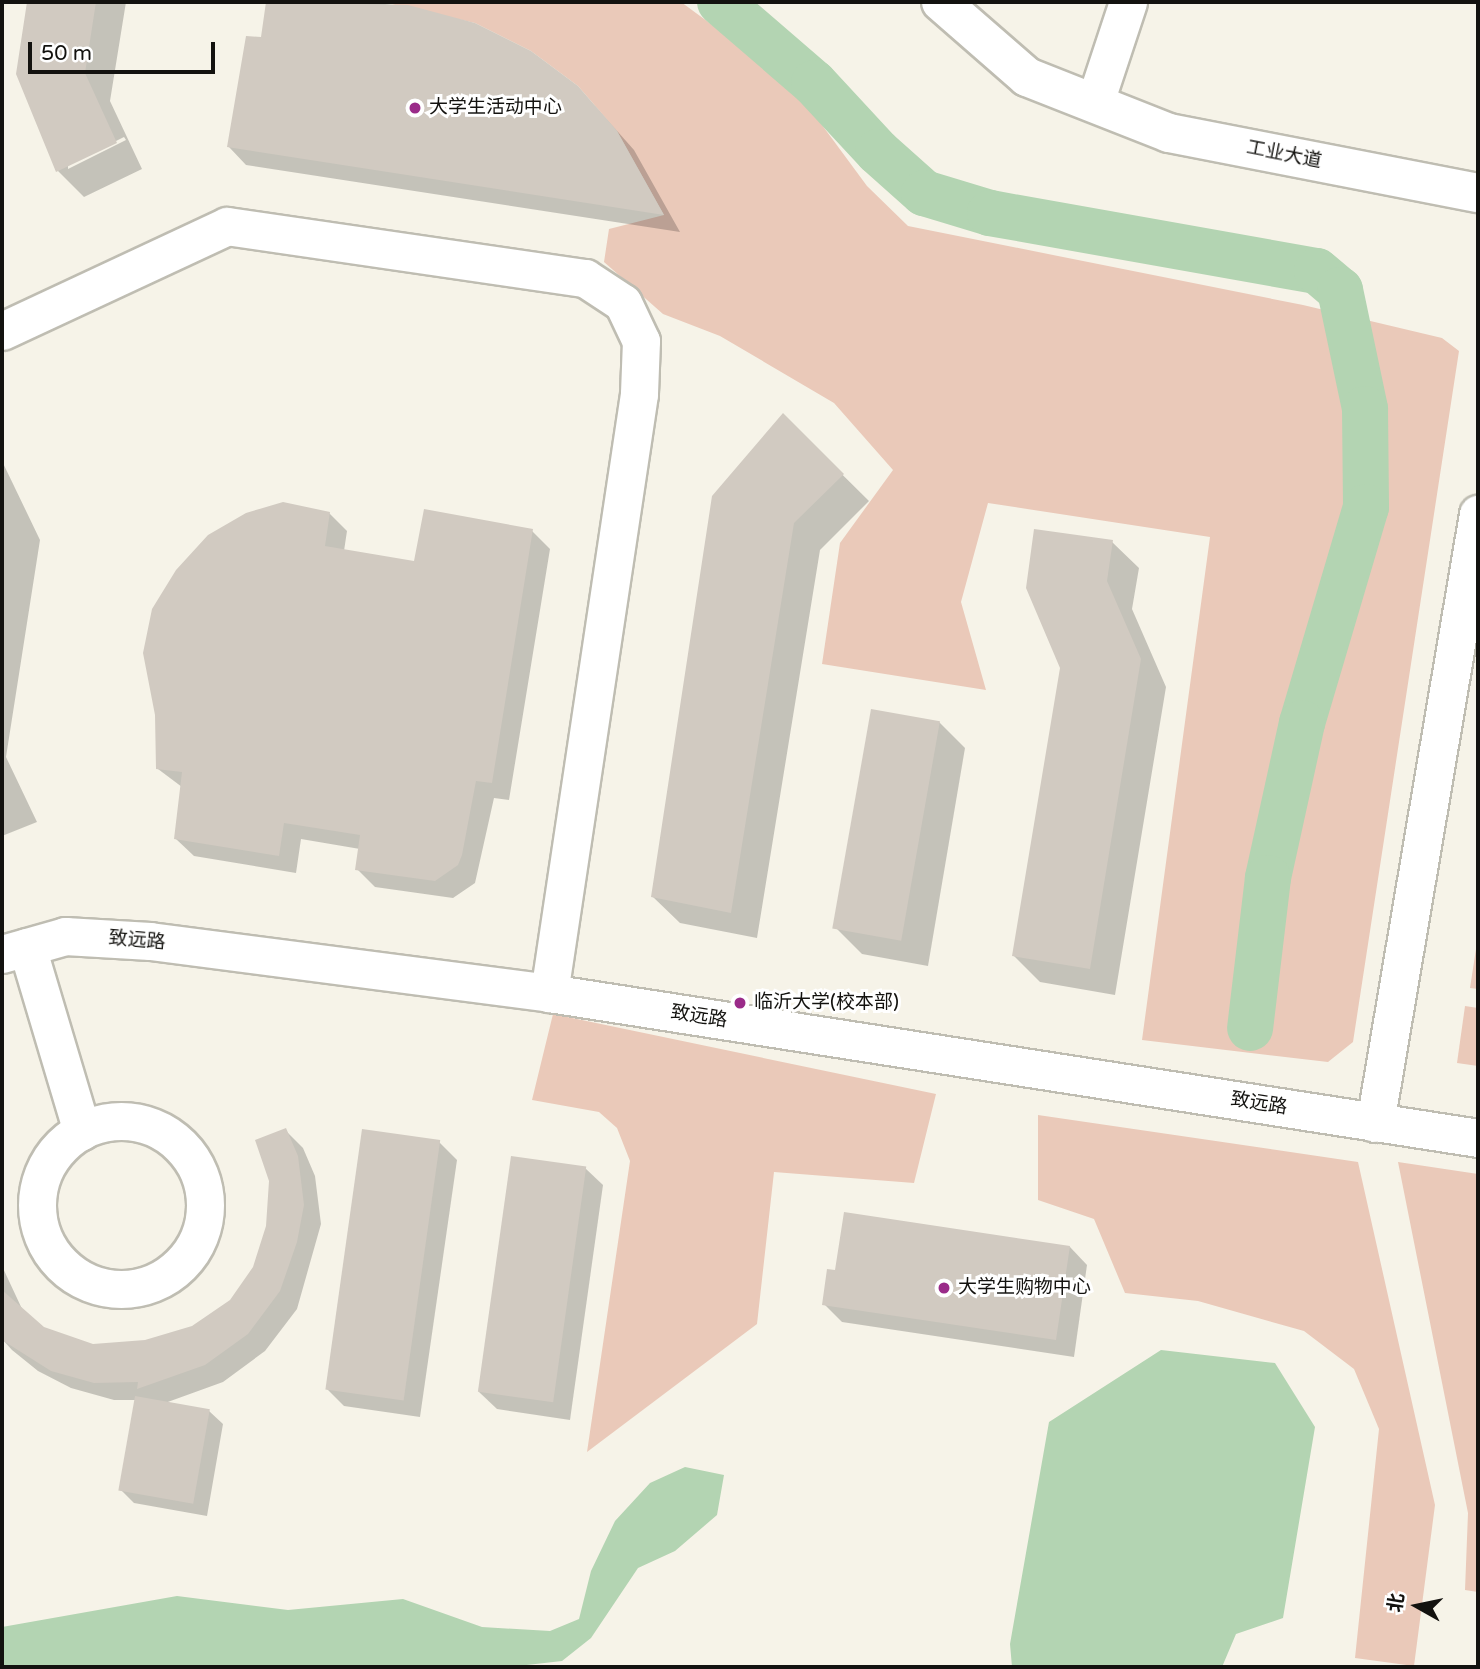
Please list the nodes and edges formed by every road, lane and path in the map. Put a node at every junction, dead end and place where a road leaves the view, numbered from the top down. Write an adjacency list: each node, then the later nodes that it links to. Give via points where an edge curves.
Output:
1 (941, 2): 4 (main road, 工业大道, via 1027,78)
2 (979, 2): 4 (main road, 工业大道)
3 (1128, 2): 4 (street)
4 (1095, 102): 5 (main road, 工业大道, via 1172,110); 6 (main road, 工业大道, via 1169,133)
5 (1478, 169)
6 (1478, 193)
7 (2, 331): 10 (street, via 228,226 585,278 623,303 641,341 639,394)
8 (1478, 514): 11 (street)
9 (14, 951): 10 (street, 致远路, via 65,936 150,941); 12 (street)
10 (549, 993): 11 (street, 致远路)
11 (1375, 1123): 13 (street, 致远路)
12 (82, 1131): 12 (street, via 54,1153 37,1198 40,1227 51,1252 69,1272 91,1284 137,1288 160,1280 190,1254 199,1238 205,1210 203,1186 191,1156 173,1138 150,1125 122,1120)
13 (1478, 1138)

